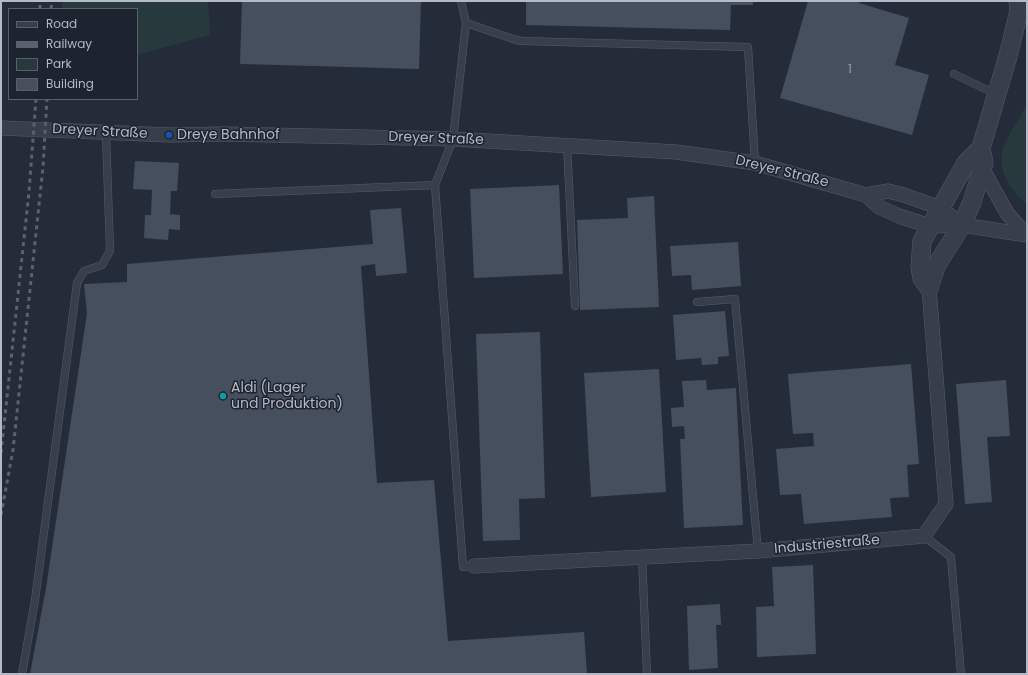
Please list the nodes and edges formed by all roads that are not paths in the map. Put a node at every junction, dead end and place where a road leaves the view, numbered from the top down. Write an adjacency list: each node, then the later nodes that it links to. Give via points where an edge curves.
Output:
1 (461, 1): 3 (lane)
2 (1021, 4): 5 (street)
3 (466, 23): 10 (lane); 13 (lane, via 522,41 748,47)
4 (1027, 39): 5 (street)
5 (1008, 56): 7 (street)
6 (954, 74): 7 (lane)
7 (996, 94): 12 (street)
8 (1, 128): 9 (street, Dreyer Straße)
9 (106, 133): 10 (street, Dreyer Straße); 29 (lane, via 110,251 102,265 84,272 77,283 36,600)
10 (453, 139): 11 (street, Dreyer Straße); 15 (lane)
11 (567, 145): 13 (street, Dreyer Straße, via 676,152); 24 (lane)
12 (981, 148): 14 (street, via 984,163); 18 (street, via 966,163)
13 (755, 163): 17 (street, Dreyer Straße)
14 (982, 170): 19 (street); 21 (street, Dreyer Straße, via 1007,213)
15 (435, 185): 16 (lane); 28 (lane, via 463,567)
16 (215, 194)
17 (866, 195): 18 (street, Dreyer Straße, via 888,191); 20 (street, Dreyer Straße, via 879,207)
18 (940, 208): 19 (street, Dreyer Straße); 20 (street)
19 (962, 225): 20 (street, Dreyer Straße); 21 (street, Dreyer Straße); 22 (street, via 936,266)
20 (930, 226): 22 (street, via 920,250 922,278)
21 (1027, 235)
22 (929, 288): 25 (street, via 946,504)
23 (697, 302): 26 (lane, via 735,299)
24 (575, 306)
25 (924, 536): 26 (street, Industriestraße); 31 (lane, via 951,557)
26 (758, 551): 27 (street, Industriestraße)
27 (642, 557): 28 (street, Industriestraße); 30 (lane)
28 (474, 566)
29 (22, 674)
30 (647, 674)
31 (961, 674)

